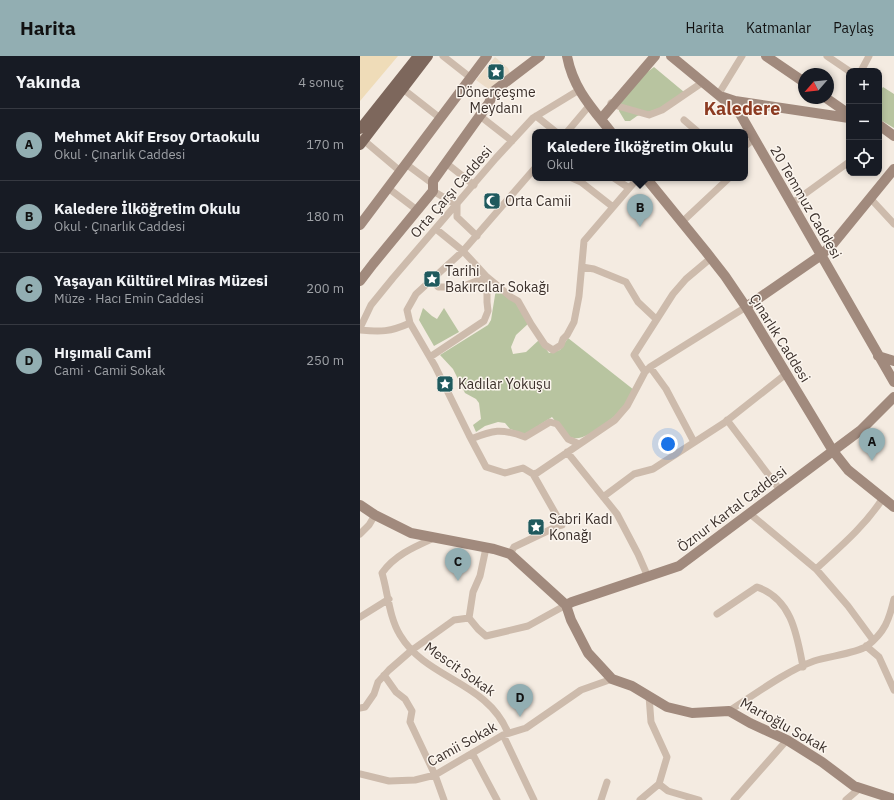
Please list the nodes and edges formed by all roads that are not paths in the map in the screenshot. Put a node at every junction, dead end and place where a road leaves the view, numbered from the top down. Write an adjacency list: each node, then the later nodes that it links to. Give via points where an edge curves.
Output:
1 (418, 56): 33 (main road)
2 (428, 56): 19 (main road)
3 (443, 56): 16 (street)
4 (487, 56): 16 (street)
5 (540, 56): 27 (street, via 494,91)
6 (567, 56): 20 (street)
7 (652, 56): 23 (street)
8 (655, 56): 23 (street)
9 (671, 56): 18 (street, 20 Temmuz Caddesi)
10 (742, 56): 21 (street)
11 (766, 56): 17 (street)
12 (827, 56): 15 (street)
13 (869, 56): 14 (street)
14 (862, 68)
15 (846, 69)
16 (471, 78): 30 (street)
17 (798, 78)
18 (703, 82): 21 (street, 20 Temmuz Caddesi); 23 (street, via 662,110 649,115)
19 (403, 89): 30 (street); 40 (main road)
20 (579, 90): 24 (street); 28 (street, Orta Çarşı Caddesi)
21 (718, 95): 26 (street, via 735,101); 39 (street, 20 Temmuz Caddesi, via 739,112)
22 (834, 103): 25 (street)
23 (612, 104): 29 (street)
24 (589, 106): 29 (street); 35 (street)
25 (846, 112)
26 (846, 113)
27 (480, 116): 41 (street); 43 (street)
28 (536, 116): 34 (street); 41 (street, Orta Çarşı Caddesi)
29 (599, 117): 36 (street)
30 (440, 118): 45 (street)
31 (684, 120): 37 (street)
32 (882, 128): 38 (street)
33 (360, 129)
34 (552, 129)
35 (570, 129)
36 (608, 129)
37 (694, 129)
38 (894, 136)
39 (754, 139): 42 (street); 58 (street, 20 Temmuz Caddesi)
40 (361, 141): 45 (street)
41 (512, 141): 53 (street, Orta Çarşı Caddesi)
42 (748, 144)
43 (446, 163): 53 (street); 54 (street, via 433,181)
44 (846, 164): 58 (street)
45 (403, 168): 54 (street); 55 (street)
46 (894, 169): 57 (street)
47 (532, 172): 66 (street)
48 (579, 181): 60 (street)
49 (618, 181): 56 (street)
50 (635, 181): 56 (street)
51 (648, 181): 62 (street, Çınarlık Caddesi)
52 (726, 181): 62 (street)
53 (474, 185): 59 (street, Orta Çarşı Caddesi)
54 (433, 187): 59 (street); 61 (street)
55 (388, 188): 61 (street); 64 (street)
56 (629, 188): 60 (street)
57 (870, 198): 63 (street); 68 (street)
58 (791, 204): 68 (street, 20 Temmuz Caddesi)
59 (457, 206): 65 (street, Orta Çarşı Caddesi); 66 (street, via 457,217)
60 (613, 207): 70 (street, via 584,241)
61 (417, 210): 73 (street)
62 (682, 222): 69 (street, Çınarlık Caddesi)
63 (894, 224)
64 (360, 225)
65 (436, 229): 67 (street); 77 (street, Orta Çarşı Caddesi, via 371,305)
66 (477, 236): 67 (street)
67 (463, 251): 71 (street); 72 (street)
68 (820, 256): 74 (street); 78 (street, 20 Temmuz Caddesi)
69 (711, 258): 74 (street, Çınarlık Caddesi); 75 (street, via 686,280)
70 (582, 267): 71 (street, via 574,322 561,345 553,350 545,344 518,301); 75 (street, via 626,282 638,302)
71 (487, 277): 72 (street, via 461,287 438,287); 79 (street, via 488,311 484,321)
72 (432, 279): 76 (street, via 416,294 407,310)
73 (360, 281)
74 (746, 307): 81 (street); 82 (street, Çınarlık Caddesi)
75 (656, 319): 81 (street, via 634,355)
76 (410, 323): 77 (street, via 379,332); 79 (street)
77 (360, 329)
78 (878, 356): 80 (street); 83 (street, 20 Temmuz Caddesi)
79 (430, 357): 86 (street)
80 (894, 361)
81 (648, 369): 87 (street, via 666,389); 88 (street, via 627,406 615,420)
82 (786, 374): 85 (street); 89 (street, Çınarlık Caddesi)
83 (894, 382)
84 (894, 397): 89 (street, Öznur Kartal Caddesi, via 861,430)
85 (727, 420): 87 (street); 92 (street)
86 (471, 439): 88 (street, via 490,432 510,431 525,436 550,422 558,424 568,439); 91 (street, via 486,467 504,473 523,468)
87 (694, 442): 93 (street, via 653,469 634,474)
88 (579, 444): 90 (street)
89 (833, 451): 92 (street, Öznur Kartal Caddesi); 94 (street, Çınarlık Caddesi, via 848,470)
90 (567, 452): 91 (street); 93 (street)
91 (533, 474): 102 (street, via 562,525 514,547)
92 (780, 490): 97 (street, Öznur Kartal Caddesi)
93 (603, 497): 104 (street, via 617,514)
94 (883, 498): 96 (street, Çınarlık Caddesi); 103 (street, via 860,528)
95 (360, 505): 98 (street)
96 (894, 507)
97 (749, 513): 103 (street); 104 (street, Öznur Kartal Caddesi, via 680,566)
98 (375, 515): 99 (street); 100 (street, via 411,533)
99 (360, 534)
100 (434, 538): 101 (street); 105 (street, Mescit Sokak, via 398,556 382,573)
101 (486, 548): 102 (street); 110 (street, via 480,576 473,592)
102 (510, 554): 107 (street)
103 (816, 569): 111 (street)
104 (648, 577): 107 (street, Öznur Kartal Caddesi)
105 (389, 599): 109 (street); 113 (street, Mescit Sokak, via 399,634)
106 (894, 599): 111 (street, via 889,621)
107 (566, 606): 110 (street, via 528,626 486,636); 116 (street, via 570,620 588,653)
108 (717, 614): 114 (street, via 757,587 767,590 782,604 792,621)
109 (360, 617)
110 (470, 618): 113 (street, via 454,620)
111 (873, 640): 112 (street)
112 (866, 646): 114 (street, via 814,661); 117 (street, via 879,657)
113 (412, 650): 115 (street); 121 (street, Mescit Sokak, via 425,663 468,688 488,704 503,720)
114 (803, 667): 120 (street)
115 (384, 675): 119 (street, via 365,707); 125 (street, via 412,711 410,722)
116 (612, 679): 118 (street, Martoğlu Sokak); 121 (street, Camii Sokak, via 581,690 526,728)
117 (894, 690)
118 (649, 696): 120 (street, Martoğlu Sokak, via 667,707 692,713); 127 (street, via 651,722 667,757)
119 (360, 708)
120 (729, 711): 122 (street, Martoğlu Sokak, via 750,724)
121 (506, 734): 123 (street, Camii Sokak); 134 (street, Mescit Sokak)
122 (787, 740): 128 (street, Martoğlu Sokak); 139 (street)
123 (472, 753): 125 (street, Camii Sokak); 133 (street)
124 (360, 774): 125 (street, Camii Sokak, via 389,781 415,780)
125 (435, 775): 132 (street)
126 (607, 782): 135 (street)
127 (659, 784): 129 (street); 136 (street)
128 (860, 788): 130 (street, Martoğlu Sokak); 140 (street)
129 (671, 792): 137 (street); 138 (street)
130 (876, 797): 131 (street, Martoğlu Sokak)
131 (894, 799)
132 (444, 800)
133 (497, 800)
134 (534, 800)
135 (601, 800)
136 (640, 800)
137 (670, 800)
138 (699, 800)
139 (734, 800)
140 (846, 800)

